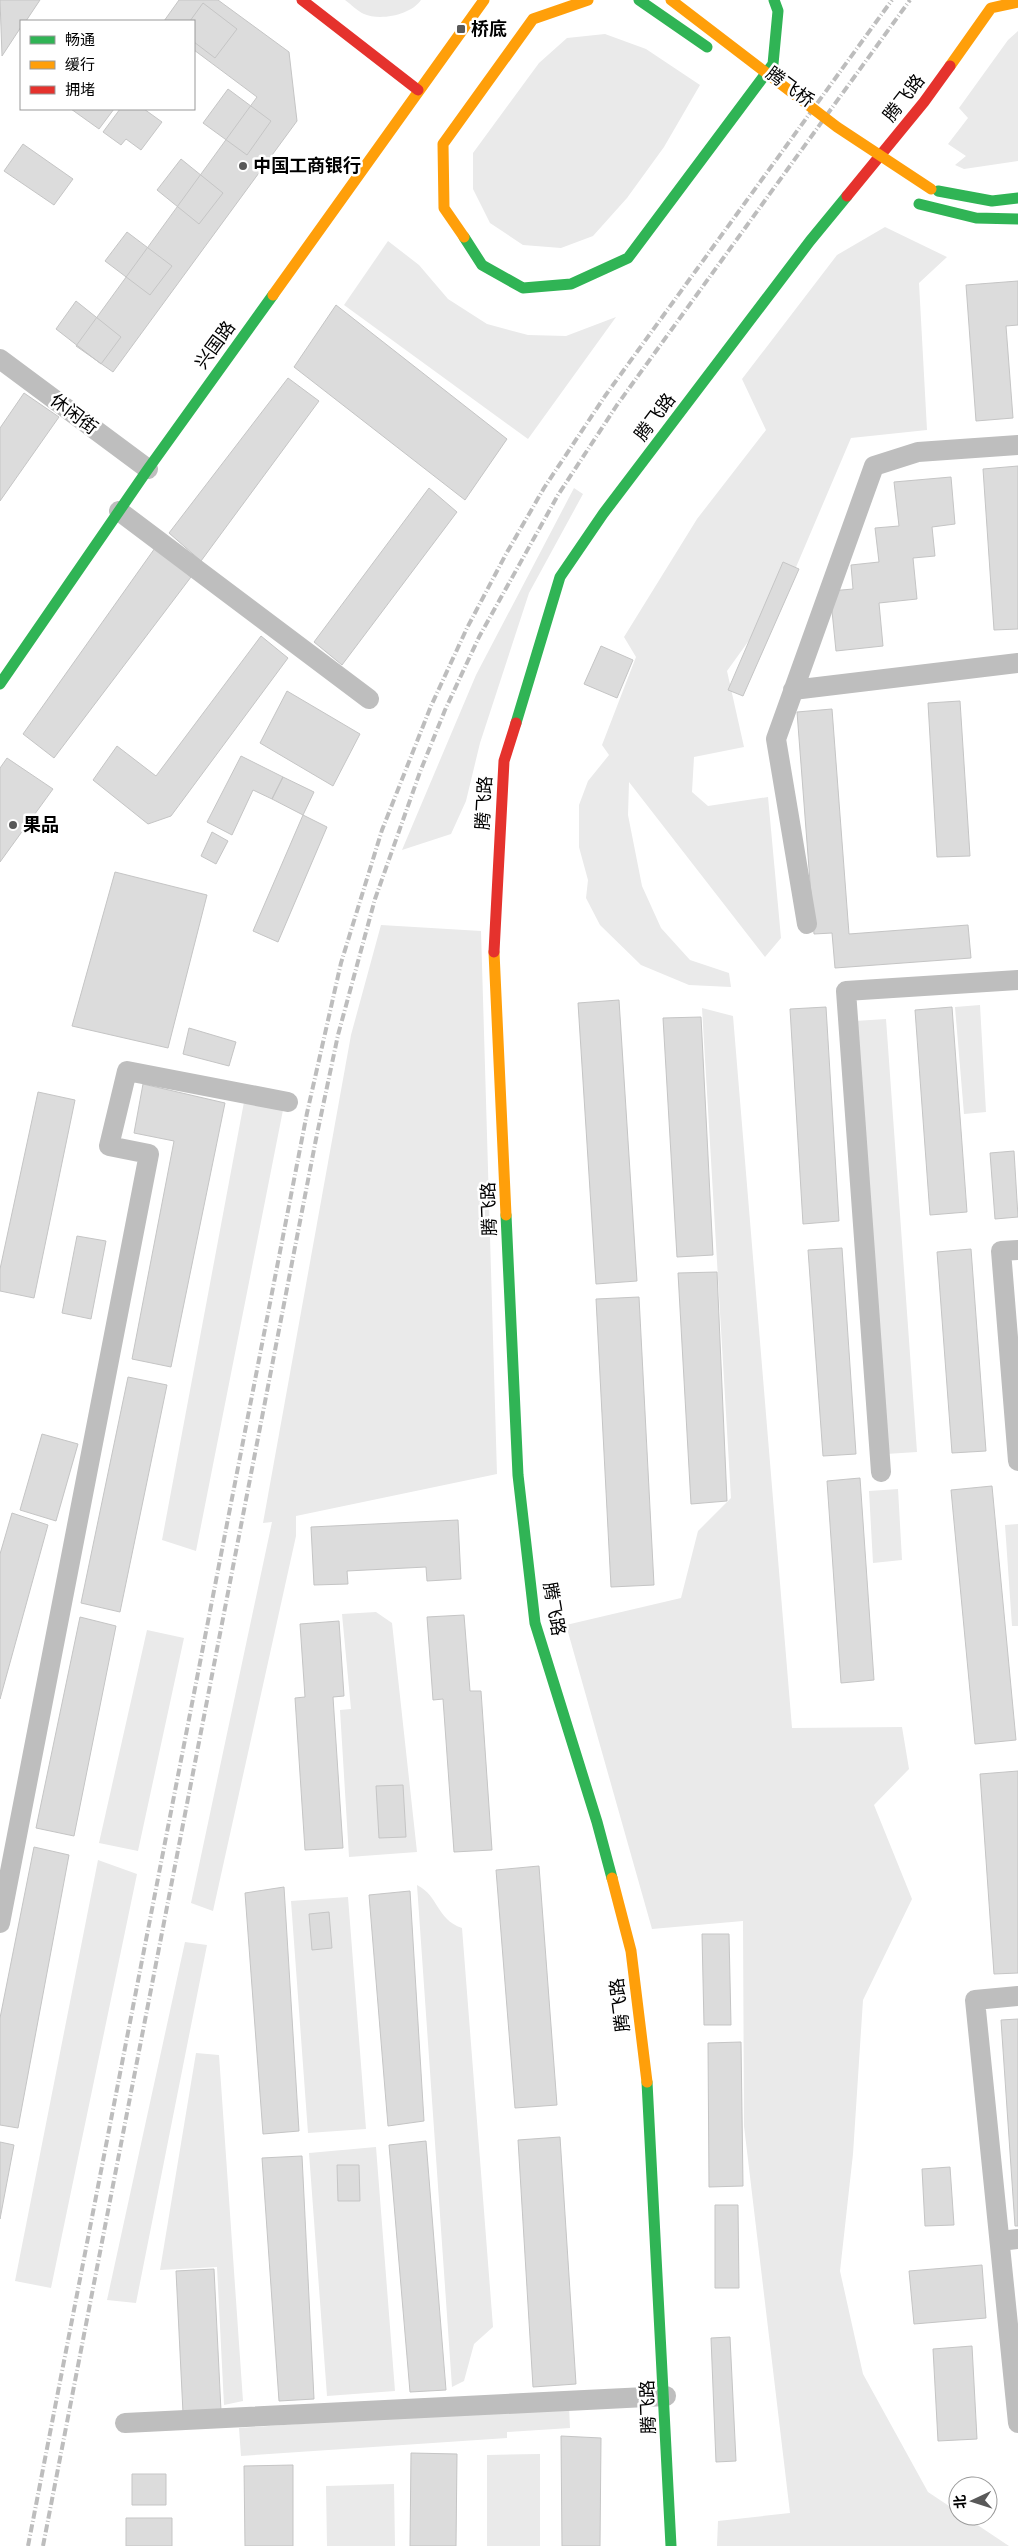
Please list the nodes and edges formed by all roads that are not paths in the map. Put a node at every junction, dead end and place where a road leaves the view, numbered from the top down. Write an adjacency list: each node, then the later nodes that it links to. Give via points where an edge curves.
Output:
1 (302, 0): 12 (street)
2 (484, 0): 12 (street, 兴国路)
3 (588, 0): 5 (street, via 533,14 443,144 444,208 482,265 523,288 571,284 628,258 773,64 778,11)
4 (625, 0): 6 (street)
5 (774, 0)
6 (640, 1): 8 (street); 10 (street)
7 (1018, 2): 9 (street)
8 (675, 4): 16 (street, 腾飞桥, bridge, via 837,127 931,189 992,201)
9 (995, 4): 36 (street, 腾飞路, via 924,102 810,241 609,506 560,577 504,761 494,954 518,1475 535,1623 597,1822 632,1951 650,2104)
10 (714, 53)
11 (746, 76): 13 (street, 腾飞桥)
12 (418, 90): 21 (street, 兴国路)
13 (769, 93)
14 (864, 163): 15 (street)
15 (879, 174)
16 (1018, 198)
17 (915, 201): 18 (street, via 976,218)
18 (1018, 218)
19 (0, 359): 21 (street, 休闲街)
20 (1018, 445): 25 (street, via 918,452 874,466)
21 (148, 469): 22 (street, 兴国路)
22 (119, 511): 24 (street, 兴国路); 26 (street)
23 (1018, 663): 25 (street)
24 (0, 684)
25 (793, 690): 27 (street, via 776,738)
26 (368, 700)
27 (807, 924)
28 (1018, 980): 32 (street, via 846,991)
29 (288, 1102): 33 (street, via 127,1071 109,1146 149,1154)
30 (1018, 1250): 31 (street, via 1001,1251)
31 (1018, 1461)
32 (881, 1472)
33 (0, 1923)
34 (1018, 1996): 35 (street, via 975,2000)
35 (1009, 2240): 38 (street)
36 (666, 2396): 37 (street); 39 (street, 腾飞路)
37 (125, 2423)
38 (1018, 2423)
39 (671, 2546)

